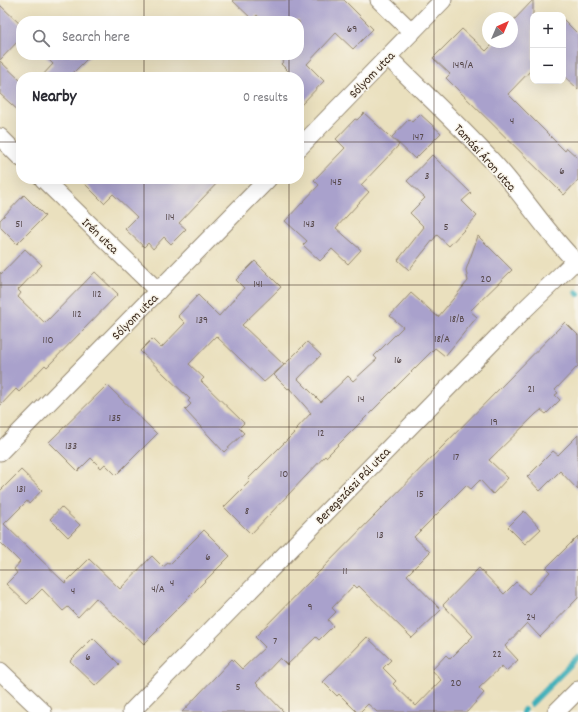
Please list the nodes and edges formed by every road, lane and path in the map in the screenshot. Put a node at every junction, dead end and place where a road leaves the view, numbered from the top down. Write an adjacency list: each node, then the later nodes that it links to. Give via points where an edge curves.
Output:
1 (379, 0): 3 (street)
2 (443, 0): 3 (street, Sólyom utca)
3 (412, 32): 4 (street, Sólyom utca)
4 (388, 57): 6 (street, Sólyom utca); 10 (street, Tamási Áron utca, via 500,171)
5 (0, 138): 7 (street)
6 (304, 143)
7 (16, 153)
8 (48, 184): 11 (street, Irén utca)
9 (263, 184): 11 (street, Sólyom utca)
10 (577, 262): 16 (street, Beregszászi Pál utca, via 523,311)
11 (158, 291): 12 (street, Sólyom utca)
12 (0, 452)
13 (0, 671): 15 (street)
14 (578, 690): 17 (street)
15 (43, 712)
16 (130, 712)
17 (556, 712)

